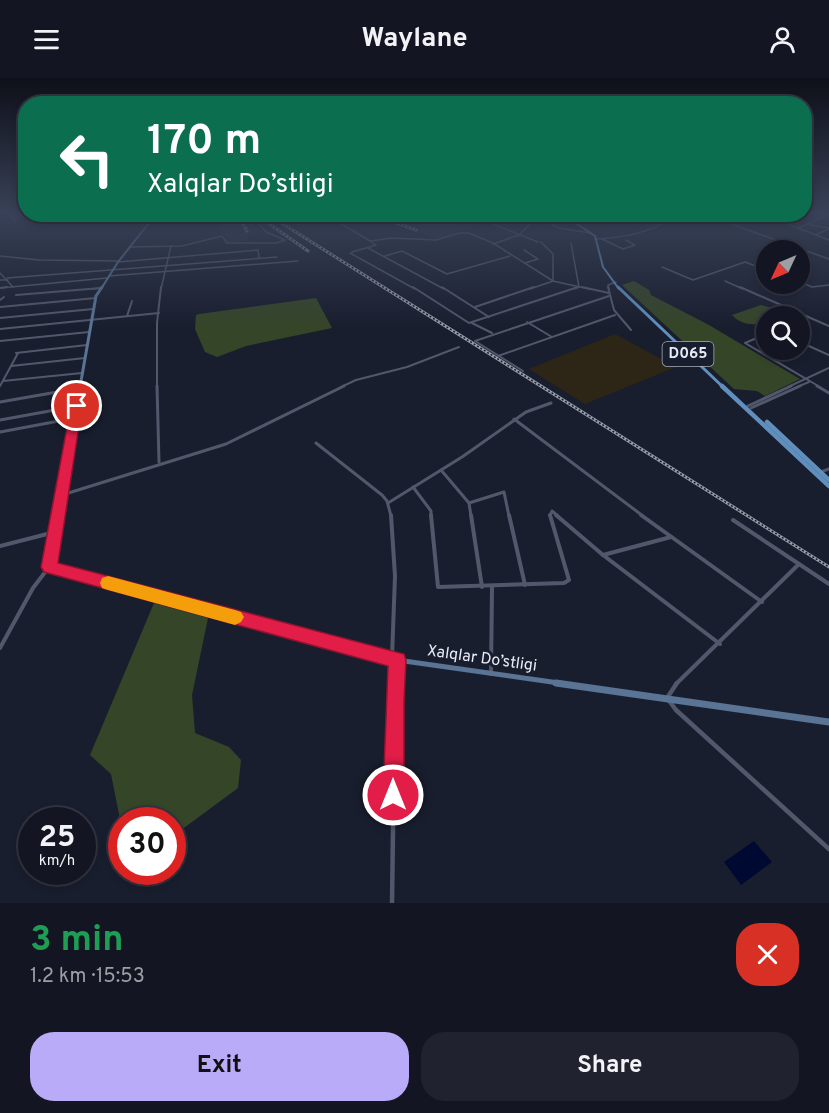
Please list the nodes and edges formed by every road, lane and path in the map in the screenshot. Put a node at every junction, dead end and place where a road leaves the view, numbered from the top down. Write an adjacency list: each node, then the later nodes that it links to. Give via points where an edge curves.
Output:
1 (127, 250): 21 (main road)
2 (170, 250): 17 (street)
3 (252, 250): 17 (street)
4 (258, 250): 18 (street)
5 (359, 250): 61 (street, via 350,253)
6 (373, 250): 16 (street)
7 (505, 250): 14 (street)
8 (524, 250): 23 (street, via 538,259)
9 (549, 250): 33 (street, via 553,254)
10 (572, 250): 40 (street)
11 (599, 250): 30 (main road, D065)
12 (601, 250): 35 (main road, D065)
13 (805, 250): 20 (street)
14 (512, 255): 16 (street, via 447,274 405,252); 23 (street)
15 (0, 256): 21 (street)
16 (384, 256): 51 (street)
17 (167, 258): 21 (street); 25 (street)
18 (259, 258): 19 (street); 25 (street)
19 (277, 258)
20 (829, 259)
21 (118, 261): 29 (main road)
22 (298, 261): 28 (street)
23 (525, 263): 33 (street)
24 (756, 266): 26 (street, via 745,262 693,280)
25 (163, 267): 28 (street); 29 (street)
26 (662, 267)
27 (0, 271): 31 (street)
28 (163, 271): 29 (street); 53 (street)
29 (109, 275): 31 (street); 39 (street); 42 (main road)
30 (608, 276): 35 (main road, D065); 36 (street)
31 (8, 279): 32 (street); 39 (street)
32 (0, 280)
33 (552, 281): 40 (street); 51 (street)
34 (725, 281): 49 (street)
35 (614, 283): 36 (street); 91 (main road, D065); 101 (main road, D065)
36 (608, 285): 43 (street)
37 (829, 285): 38 (street)
38 (810, 286)
39 (13, 287): 41 (street)
40 (579, 287): 43 (street); 56 (street)
41 (0, 288)
42 (101, 288): 44 (street); 46 (main road)
43 (609, 294): 54 (street); 60 (street)
44 (16, 295)
45 (4, 297): 47 (street)
46 (96, 298): 50 (street); 52 (main road)
47 (0, 300)
48 (132, 301): 55 (street)
49 (783, 306)
50 (0, 307)
51 (475, 307): 56 (street)
52 (93, 309): 57 (street); 59 (main road)
53 (159, 313): 55 (street); 97 (street)
54 (615, 315): 64 (street); 67 (street)
55 (127, 316): 59 (street)
56 (489, 317): 61 (street)
57 (0, 318)
58 (810, 318): 62 (street)
59 (91, 320): 63 (street); 65 (main road)
60 (527, 322): 66 (street); 67 (street)
61 (471, 323): 66 (street)
62 (829, 326)
63 (0, 328)
64 (631, 330)
65 (89, 332): 69 (street); 70 (main road)
66 (492, 333): 75 (street, via 475,341)
67 (552, 337): 75 (street)
68 (756, 339): 73 (street, via 745,344)
69 (0, 341)
70 (87, 345): 76 (main road); 78 (street, via 17,353)
71 (810, 346): 74 (street)
72 (459, 347): 97 (street, via 407,367 357,380 226,444)
73 (756, 350)
74 (829, 355)
75 (498, 356): 80 (street)
76 (84, 358): 78 (street); 81 (main road)
77 (773, 360): 82 (street)
78 (11, 366): 83 (street)
79 (829, 368): 82 (street)
80 (523, 371)
81 (82, 373): 83 (street); 86 (main road)
82 (806, 379): 84 (street); 91 (street)
83 (3, 381): 85 (street)
84 (810, 382): 87 (street); 91 (street)
85 (0, 386)
86 (80, 388): 88 (street); 90 (main road)
87 (829, 393)
88 (0, 402)
89 (552, 403): 93 (street)
90 (77, 406): 92 (main road); 94 (street)
91 (749, 407): 100 (main road, D065)
92 (75, 418): 95 (street); 103 (main road)
93 (514, 419): 99 (street); 108 (street)
94 (0, 420)
95 (0, 432)
96 (316, 443): 105 (street)
97 (159, 463): 103 (street)
98 (829, 469): 100 (street)
99 (441, 470): 102 (street); 104 (street)
100 (821, 472): 101 (main road, D065)
101 (828, 483)
102 (413, 487): 105 (street); 115 (street, via 431,511 436,584 442,589)
103 (62, 495): 107 (main road)
104 (469, 502): 114 (street, via 504,492); 115 (street)
105 (388, 503): 120 (street, via 392,514)
106 (733, 520): 111 (street)
107 (57, 532): 109 (street); 112 (main road)
108 (671, 537): 110 (street); 117 (street)
109 (0, 546)
110 (603, 555): 114 (street, via 552,511 569,580); 118 (street)
111 (799, 564): 113 (street); 117 (street)
112 (49, 567): 119 (street); 120 (main road, Xalqlar Do’stligi)
113 (829, 584)
114 (525, 585): 116 (street)
115 (482, 587): 116 (street)
116 (492, 587): 121 (street)
117 (762, 602): 118 (street)
118 (720, 644): 122 (street, via 678,682)
119 (0, 648)
120 (395, 660): 121 (main road, Xalqlar Do’stligi); 125 (street)
121 (491, 674): 122 (main road, Xalqlar Do’stligi)
122 (667, 698): 123 (main road, Xalqlar Do’stligi); 124 (street)
123 (829, 722)
124 (829, 849)
125 (392, 903)

